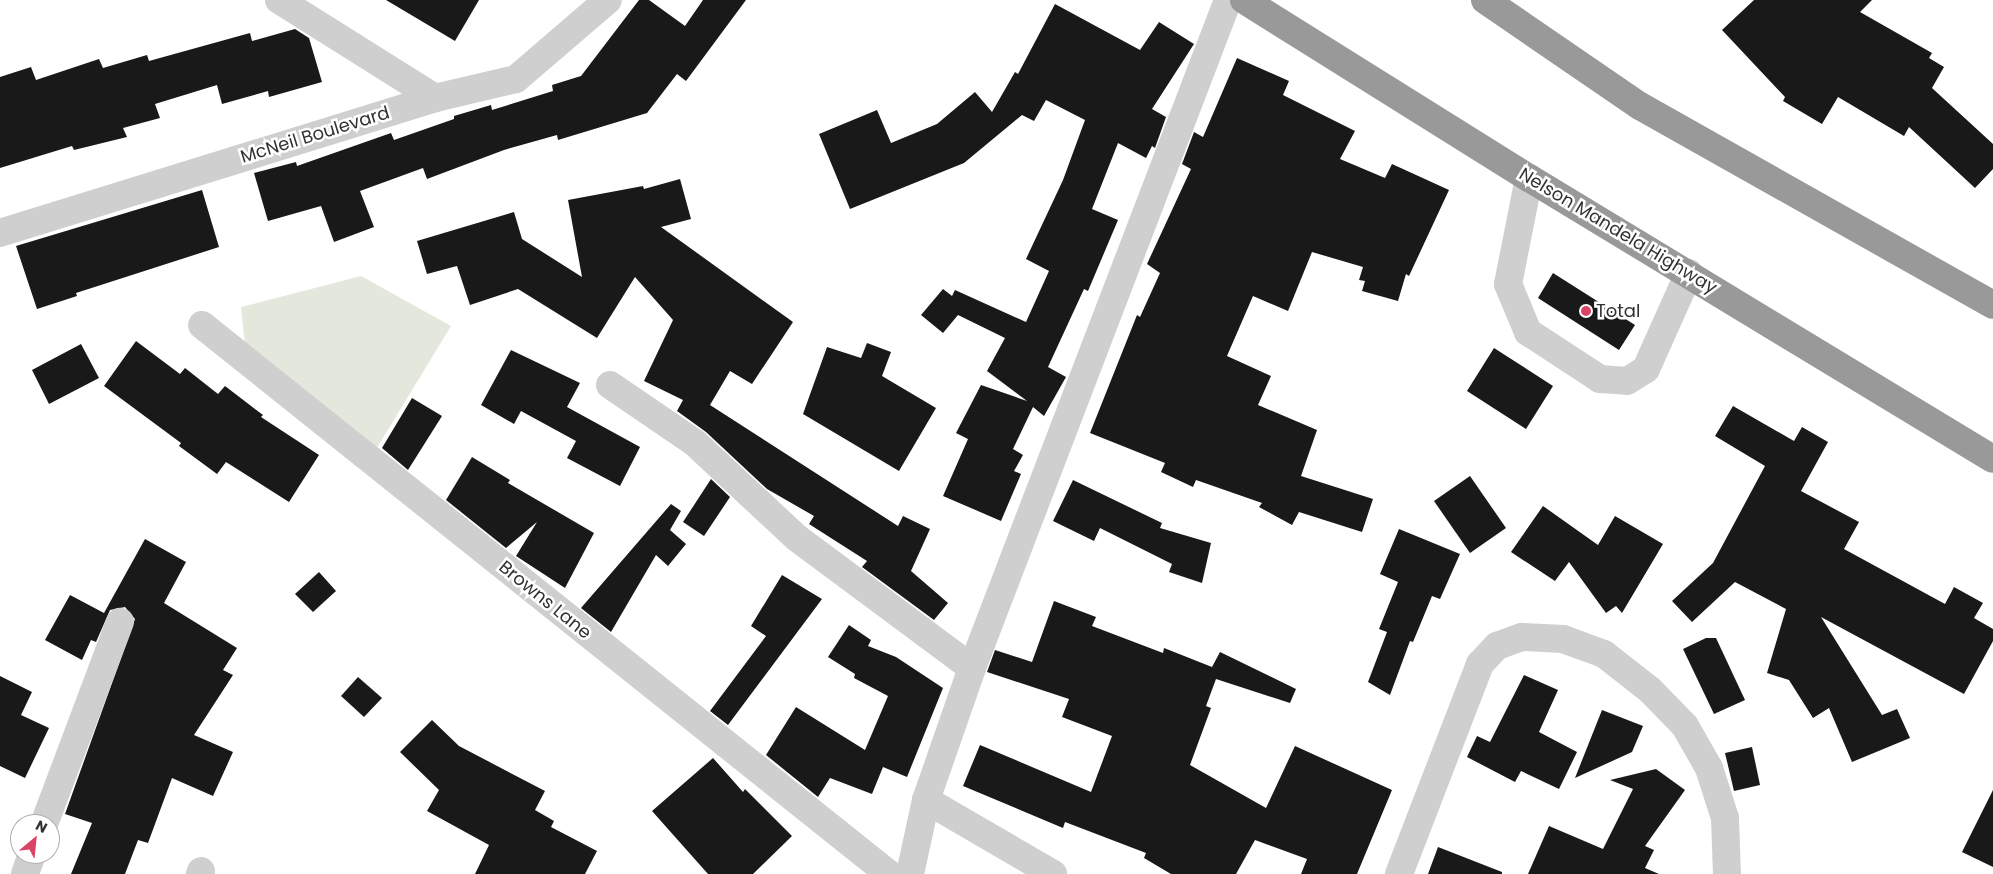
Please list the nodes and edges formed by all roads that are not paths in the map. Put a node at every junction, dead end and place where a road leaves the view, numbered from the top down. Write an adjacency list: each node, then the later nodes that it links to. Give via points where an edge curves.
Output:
1 (279, 0): 6 (street)
2 (608, 0): 6 (street, McNeil Boulevard, via 516,79)
3 (1228, 0): 15 (street)
4 (1244, 0): 7 (highway, Nelson Mandela Highway)
5 (1485, 0): 10 (highway, via 1640,106)
6 (435, 98): 8 (street, McNeil Boulevard)
7 (1529, 178): 9 (highway, Nelson Mandela Highway); 9 (street, via 1508,284 1528,332 1600,380 1627,381 1646,369)
8 (0, 233)
9 (1689, 273): 13 (highway, Nelson Mandela Highway)
10 (1993, 305)
11 (202, 325): 18 (street, Browns Lane)
12 (610, 385): 15 (street, via 695,443 797,538)
13 (1993, 459)
14 (120, 622): 17 (street)
15 (972, 668): 16 (street)
16 (926, 800): 19 (street); 20 (street)
17 (48, 814)
18 (889, 874)
19 (910, 874)
20 (1053, 874)
21 (1399, 874): 22 (street, via 1480,664 1496,646 1522,637 1563,640 1604,654 1650,690 1685,726 1709,768 1725,818)
22 (1727, 874)

